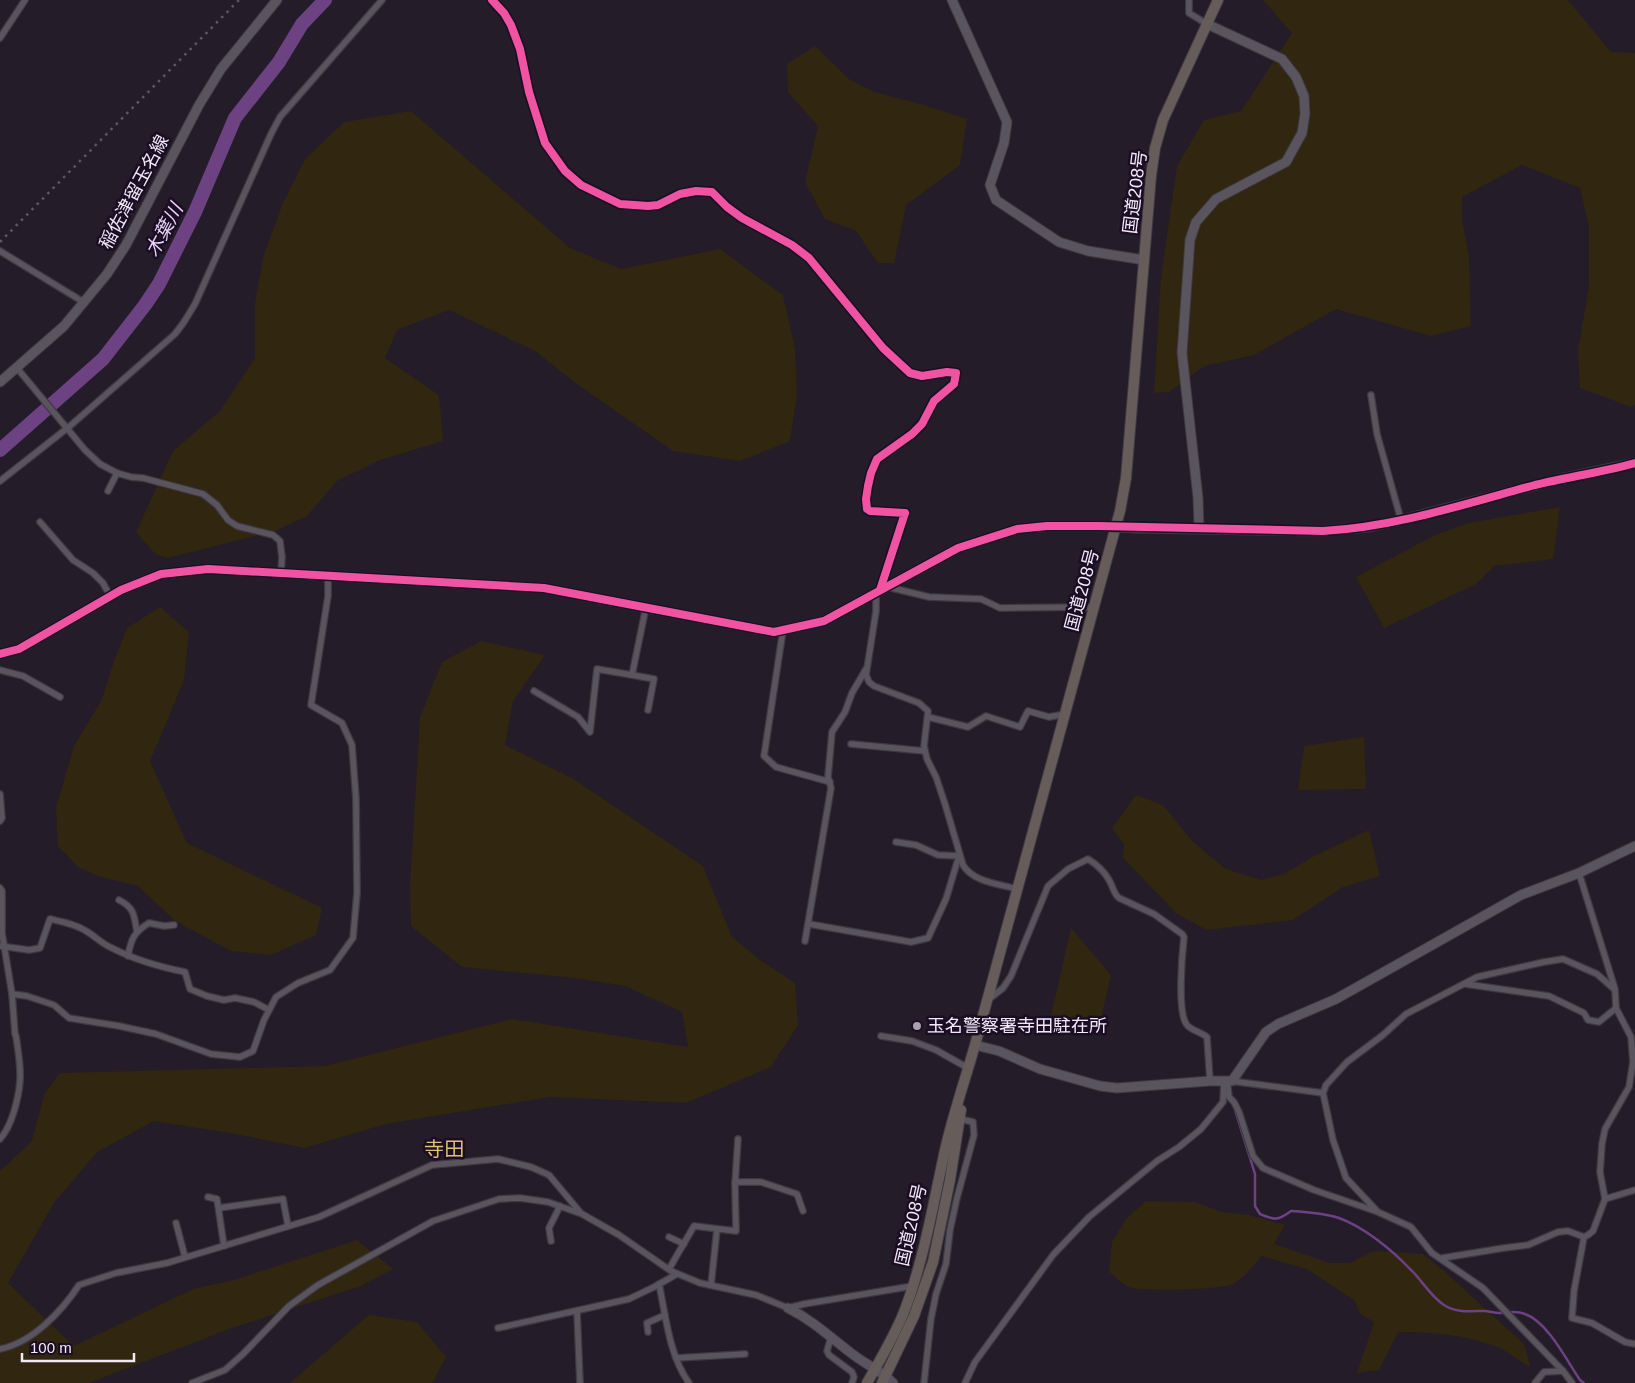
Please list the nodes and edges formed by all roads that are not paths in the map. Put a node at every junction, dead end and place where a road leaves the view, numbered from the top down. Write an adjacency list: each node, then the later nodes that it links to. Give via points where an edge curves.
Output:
1 (25, 0): 9 (street)
2 (277, 0): 12 (street, 稲佐津留玉名線, via 221,69 126,245)
3 (382, 0): 16 (street, via 280,117 184,322 175,334)
4 (492, 0): 26 (street, via 511,25 520,49 545,143 565,171 581,185 620,204 648,206 658,205 680,194 712,192 742,218 809,258 883,348 910,373 922,376 956,373 954,384 934,401 922,424 877,459 871,473 867,510 905,513)
5 (952, 0): 11 (street, via 1007,122 1004,143 990,185 996,200 1059,242 1088,251)
6 (1189, 0): 8 (street, via 1189,13)
7 (1218, 0): 8 (highway, 国道208号)
8 (1206, 24): 11 (highway, 国道208号, via 1163,120 1155,148); 23 (street, via 1282,59 1296,77 1304,96 1305,114 1302,133 1286,162 1216,199 1196,222 1190,240 1182,353)
9 (0, 38)
10 (0, 250): 12 (street)
11 (1144, 260): 29 (highway, 国道208号, via 1126,478)
12 (85, 303): 13 (street, 稲佐津留玉名線)
13 (17, 368): 14 (street, 稲佐津留玉名線); 16 (street)
14 (0, 382)
15 (1371, 395): 21 (street, via 1377,434)
16 (67, 428): 18 (street, via 100,464); 19 (street)
17 (1635, 463): 21 (street)
18 (117, 473): 20 (street); 24 (street, via 202,494 238,526 273,535 280,541)
19 (0, 481)
20 (108, 491)
21 (1401, 520): 23 (street, via 1323,531)
22 (40, 522): 27 (street, via 72,560 103,583)
23 (1199, 528): 26 (street, bridge, via 1047,526 1017,529 958,548)
24 (281, 573): 25 (street); 27 (street, via 208,569 162,574)
25 (328, 576): 28 (street, via 544,588); 63 (street, via 328,596 311,705 342,723 352,745 357,893 353,938 330,970 298,983 276,997)
26 (881, 589): 29 (street, via 929,597 982,599 1000,608); 30 (street, via 824,621); 32 (street)
27 (110, 596): 31 (street, via 19,649)
28 (646, 607): 30 (street, via 774,632); 34 (street)
29 (1094, 607): 38 (highway, 国道208号)
30 (783, 630): 42 (street, via 764,756 776,766)
31 (0, 654)
32 (867, 667): 39 (street, via 869,682 924,706); 42 (street, via 832,732)
33 (0, 670): 36 (street, via 23,676)
34 (632, 675): 35 (street, via 597,669 590,732 578,717); 37 (street, via 654,679)
35 (534, 691)
36 (60, 697)
37 (648, 710)
38 (1065, 714): 39 (street, via 1049,717 1028,711 1020,727 986,716 968,727); 50 (highway, 国道208号)
39 (928, 717): 41 (street)
40 (851, 744): 41 (street)
41 (925, 751): 47 (street, via 945,804)
42 (830, 782): 52 (street)
43 (0, 794): 44 (street)
44 (0, 821)
45 (896, 842): 47 (street, via 916,845 938,855)
46 (1635, 846): 48 (street)
47 (959, 856): 50 (street, via 971,875); 52 (street, via 946,899 928,938 910,942)
48 (1579, 873): 59 (street); 69 (street, via 1521,895 1336,998 1278,1024 1266,1032 1232,1081)
49 (0, 888): 56 (street)
50 (1017, 890): 61 (highway, 国道208号)
51 (119, 900): 54 (street, via 133,911)
52 (809, 924): 55 (street)
53 (174, 925): 54 (street, via 149,923)
54 (137, 932): 57 (street, via 130,942)
55 (805, 941)
56 (2, 946): 57 (street, via 29,950 40,948 50,919 85,930 109,948); 60 (street)
57 (128, 956): 63 (street, via 186,972 190,989 207,996 254,1002)
58 (1465, 984): 59 (street, via 1477,978 1563,959 1597,974); 62 (street, via 1549,996 1584,1013 1588,1020 1599,1022); 70 (street, via 1406,1014 1347,1062 1326,1085)
59 (1615, 990): 62 (street)
60 (12, 994): 63 (street, via 54,1005 69,1018 156,1034 211,1054 240,1057 253,1051); 72 (street, via 20,1079 14,1113)
61 (988, 1000): 65 (highway, 国道208号); 68 (street, via 1012,976 1048,886 1068,869 1088,859 1108,878 1119,898 1154,914 1184,937 1180,978 1184,1018 1188,1027 1207,1037)
62 (1616, 1008): 66 (street)
63 (269, 1010)
64 (881, 1036): 67 (street, via 912,1041)
65 (976, 1044): 67 (highway, 国道208号); 68 (street, via 1040,1069 1100,1086 1116,1088)
66 (1633, 1044): 77 (street, via 1629,1087 1605,1129 1602,1144 1600,1172)
67 (968, 1068): 71 (highway, 国道208号); 99 (highway, 国道208号)
68 (1210, 1081): 69 (street)
69 (1227, 1081): 70 (street); 81 (street, via 1229,1096 1239,1112 1253,1156 1263,1168); 119 (street, via 1223,1102 1201,1129 1089,1217 1053,1255 975,1362)
70 (1323, 1093): 81 (street, via 1333,1140 1346,1178)
71 (960, 1119): 93 (highway, 国道208号); 94 (street, via 973,1122 974,1135 950,1230)
72 (0, 1139)
73 (738, 1139): 74 (street)
74 (735, 1182): 80 (street, via 762,1182 797,1194); 85 (street, via 736,1231)
75 (1635, 1190): 77 (street)
76 (208, 1197): 79 (street, via 217,1199)
77 (1605, 1199): 87 (street, via 1597,1225)
78 (560, 1206): 82 (street); 88 (street, via 549,1228); 113 (street, via 520,1198 499,1199 433,1221 306,1293 225,1370)
79 (219, 1208): 84 (street, via 283,1199); 90 (street)
80 (803, 1211)
81 (1378, 1212): 92 (street, via 1412,1227 1432,1253)
82 (582, 1214): 84 (street, via 549,1175 498,1159 432,1165 319,1217); 95 (street)
83 (176, 1223): 91 (street)
84 (288, 1226): 90 (street)
85 (717, 1229): 89 (street, via 694,1226); 98 (street)
86 (670, 1237): 89 (street)
87 (1584, 1237): 92 (street, via 1568,1231 1558,1232 1528,1245); 106 (street, via 1572,1318 1592,1323 1625,1342)
88 (551, 1241)
89 (684, 1244): 95 (street)
90 (224, 1246): 91 (street)
91 (185, 1257): 107 (street, via 79,1284 67,1303 40,1328 10,1347)
92 (1442, 1258): 111 (street, via 1483,1288)
93 (933, 1262): 94 (street); 112 (highway, 国道208号)
94 (946, 1264): 118 (street, via 931,1319)
95 (669, 1270): 96 (street)
96 (677, 1274): 97 (street); 98 (street)
97 (659, 1284): 101 (street, via 629,1299); 102 (street)
98 (711, 1286): 100 (street, via 756,1295)
99 (913, 1286): 100 (street); 110 (highway, 国道208号)
100 (788, 1308): 105 (street)
101 (577, 1311): 103 (street); 114 (street)
102 (665, 1315): 104 (street, via 647,1323); 109 (street)
103 (498, 1328)
104 (648, 1332)
105 (831, 1336): 110 (street); 116 (street, via 827,1352 852,1372)
106 (1635, 1344)
107 (0, 1349)
108 (745, 1354): 109 (street)
109 (676, 1358): 115 (street)
110 (875, 1368): 112 (street); 117 (highway, 国道208号)
111 (1563, 1371): 120 (street, via 1544,1372); 121 (street)
112 (887, 1381)
113 (192, 1383)
114 (580, 1383)
115 (689, 1383)
116 (852, 1383)
117 (867, 1383)
118 (924, 1383)
119 (965, 1383)
120 (1535, 1383)
121 (1572, 1383)

